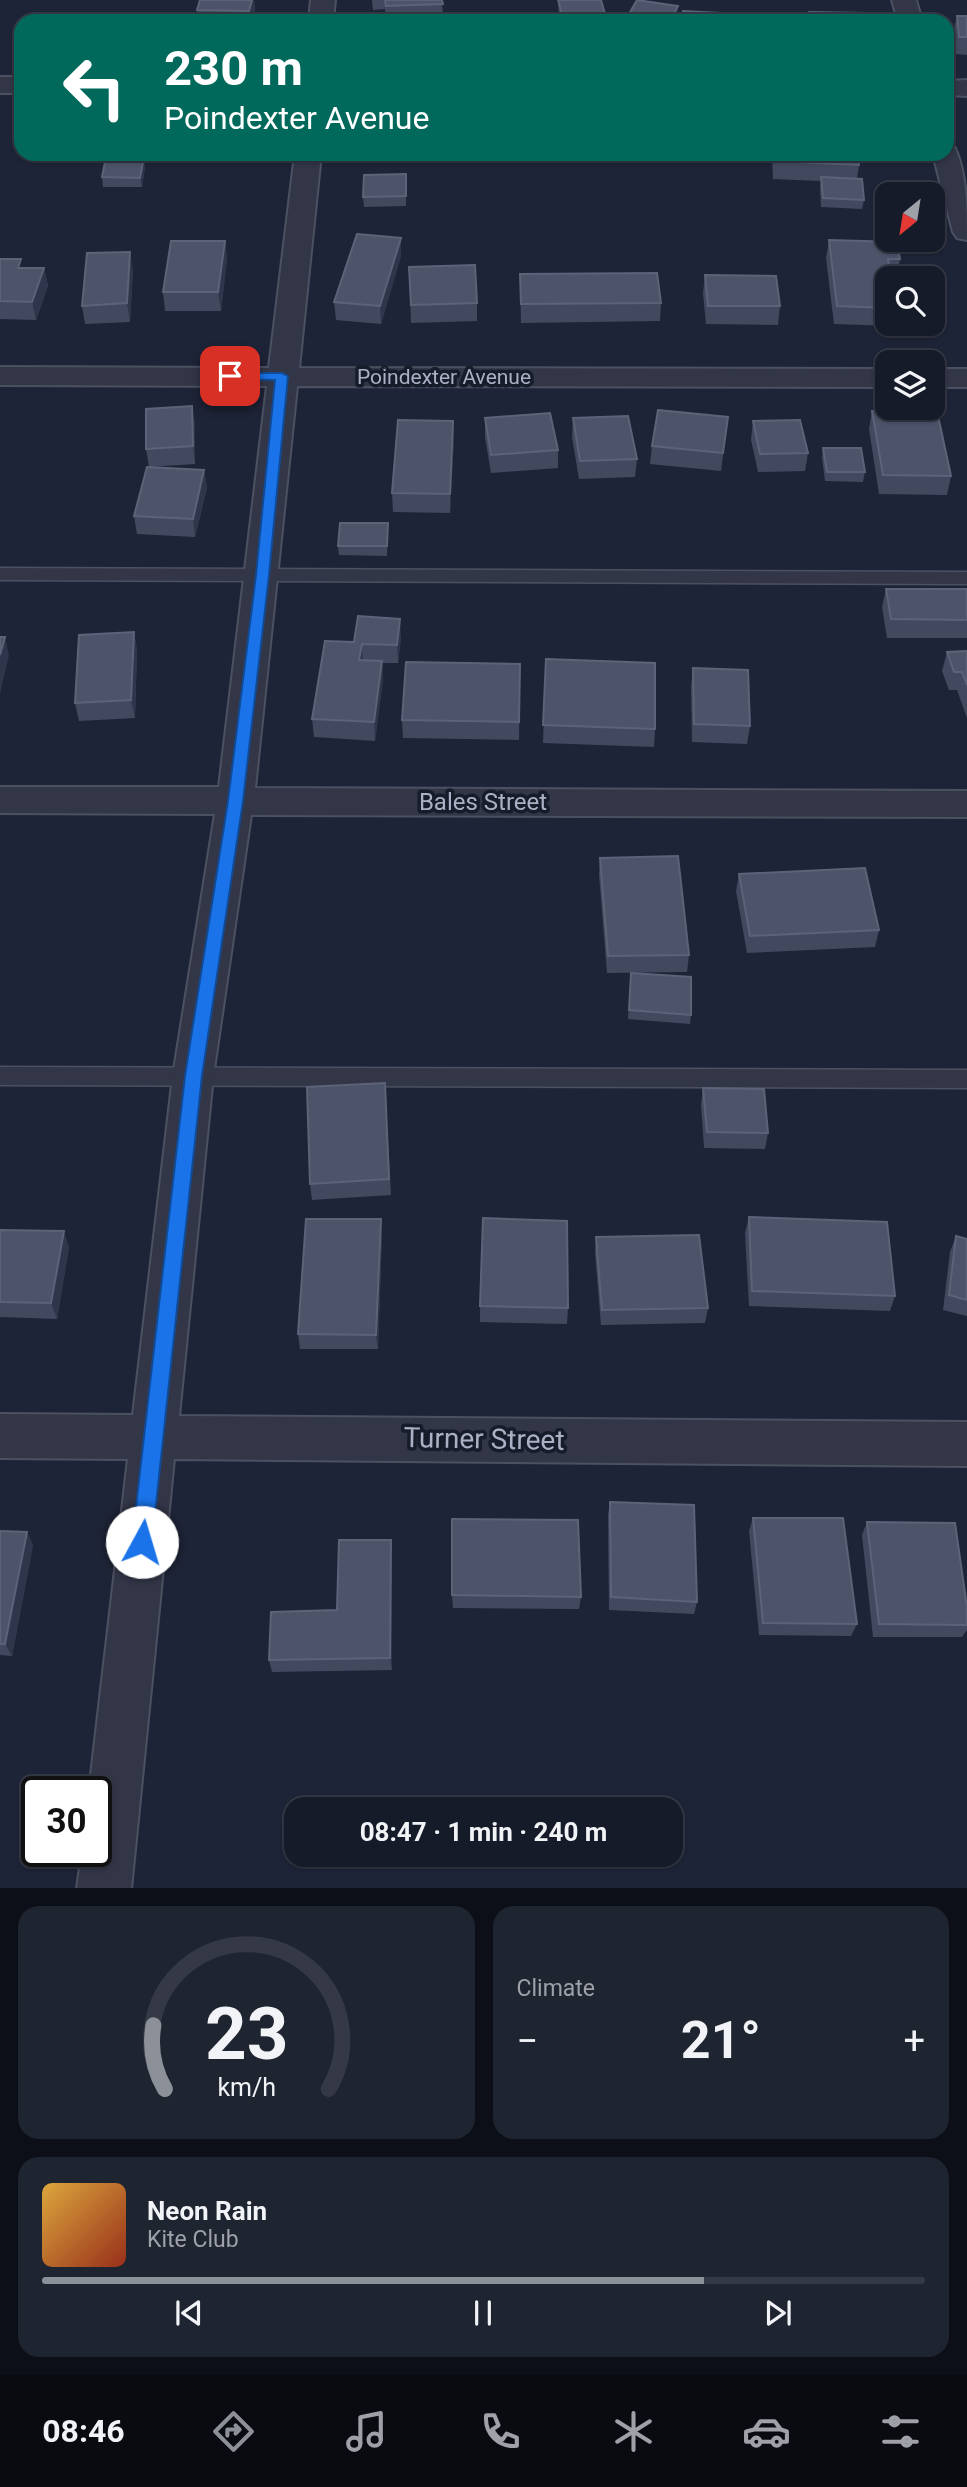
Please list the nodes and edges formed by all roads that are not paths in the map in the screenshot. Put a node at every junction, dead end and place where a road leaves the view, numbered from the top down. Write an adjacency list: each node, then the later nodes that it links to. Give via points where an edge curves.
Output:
1 (307, 161): 5 (street)
2 (948, 161): 3 (street)
3 (967, 232)
4 (0, 376): 5 (street, Poindexter Avenue)
5 (282, 376): 6 (street, Poindexter Avenue); 10 (street)
6 (875, 378)
7 (945, 378): 8 (street)
8 (967, 379)
9 (0, 573): 10 (lane)
10 (262, 575): 11 (lane); 13 (street)
11 (967, 578)
12 (0, 800): 13 (street, Bales Street)
13 (235, 801): 14 (street, Bales Street); 16 (street)
14 (967, 804)
15 (0, 1076): 16 (lane)
16 (193, 1076): 17 (lane); 18 (street)
17 (967, 1079)
18 (154, 1435): 19 (street, Turner Street); 20 (street, Turner Street); 21 (street)
19 (0, 1436)
20 (967, 1444)
21 (104, 1888)

